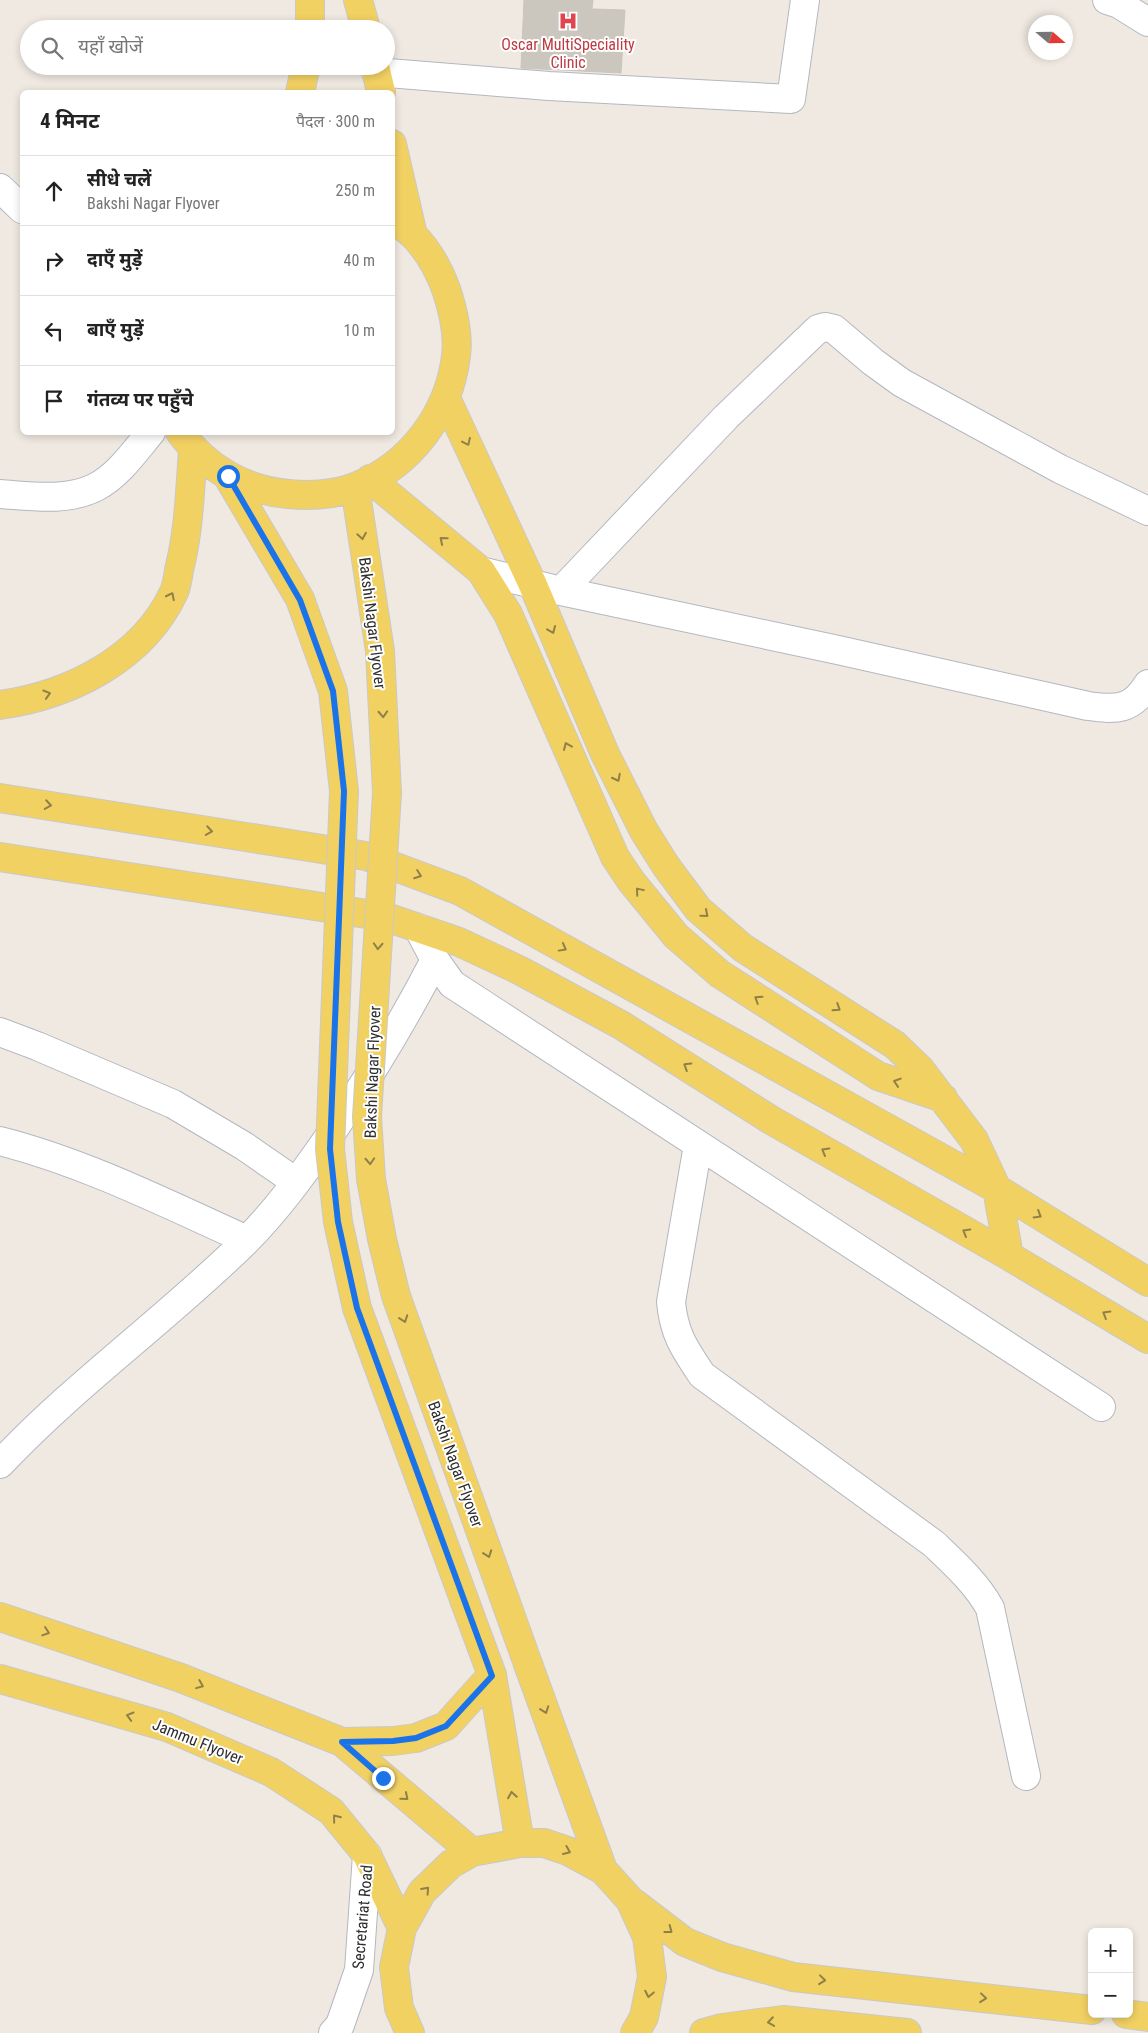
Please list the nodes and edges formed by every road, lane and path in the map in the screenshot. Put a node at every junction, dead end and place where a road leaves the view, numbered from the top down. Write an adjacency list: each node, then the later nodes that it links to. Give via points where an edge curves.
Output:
1 (310, 0): 5 (main road)
2 (358, 0): 6 (main road)
3 (805, 0): 9 (street, via 791,99)
4 (1107, 0): 7 (street)
5 (310, 20)
6 (364, 20)
7 (1148, 22)
8 (304, 75): 10 (main road)
9 (377, 77)
10 (300, 90)
11 (395, 166): 14 (main road)
12 (0, 188): 13 (street)
13 (20, 206)
14 (403, 226): 15 (main road, via 439,270 454,311 456,355)
15 (446, 398): 19 (main road, via 424,436 393,466); 23 (main road, one-way to 23)
16 (148, 435): 20 (street, via 115,473 96,487 70,496)
17 (187, 441): 18 (main road); 26 (main road, one-way to 17, via 71,687 116,661 155,625 174,591 184,550)
18 (228, 476): 19 (main road, via 268,492 311,496); 44 (main road, bridge, via 300,600 333,691 344,791 330,1149 338,1222 357,1308)
19 (362, 483): 22 (main road, one-way to 19); 51 (main road, Bakshi Nagar Flyover, one-way to 51, bridge, via 380,651 387,792 368,1117 371,1179 396,1296)
20 (0, 494)
21 (1148, 511): 24 (street, via 1060,470 902,382 834,329 825,327 818,329 726,417)
22 (481, 571): 23 (street); 32 (main road, one-way to 22, via 878,1076 720,974 676,936 615,857 508,614)
23 (533, 585): 24 (street); 32 (main road, one-way to 32, via 605,754 644,831 698,908 743,948 895,1045)
24 (561, 591): 25 (street, via 1106,709 1126,707)
25 (1148, 684)
26 (0, 705)
27 (0, 798): 36 (main road, one-way to 36, via 366,856 460,891)
28 (0, 857): 29 (main road, via 386,917)
29 (418, 928): 30 (street); 38 (main road, one-way to 29, via 771,1120 621,1025 519,970 459,942)
30 (435, 960): 34 (street, via 452,984); 35 (street, via 360,1091)
31 (0, 1032): 35 (street, via 173,1104 244,1146)
32 (943, 1098): 36 (main road, via 974,1140)
33 (0, 1141): 37 (street, via 58,1158)
34 (698, 1145): 41 (street); 47 (street, via 671,1302 673,1323 682,1346 702,1375 934,1544 980,1591 990,1608)
35 (296, 1182): 37 (street)
36 (997, 1190): 38 (main road); 39 (main road, one-way to 39)
37 (247, 1240): 42 (street, via 176,1307 51,1413)
38 (1009, 1256): 40 (main road, one-way to 38)
39 (1148, 1282)
40 (1148, 1339)
41 (1101, 1407)
42 (0, 1464)
43 (0, 1617): 46 (main road, one-way to 46, via 181,1678)
44 (492, 1676): 46 (main road, via 446,1726 416,1738); 48 (main road, one-way to 44)
45 (0, 1679): 50 (main road, Jammu Flyover, one-way to 45, via 331,1810 271,1772 167,1726)
46 (342, 1742): 49 (main road, one-way to 49)
47 (1026, 1776)
48 (520, 1843): 49 (main road); 51 (main road, one-way to 51, via 552,1845)
49 (472, 1852): 53 (main road, one-way to 49, via 422,1892 451,1864)
50 (367, 1855): 53 (main road, Jammu Flyover); 55 (street, Secretariat Road)
51 (603, 1870): 52 (main road)
52 (630, 1900): 56 (main road, one-way to 56, via 685,1942 722,1957 793,1977); 61 (main road, one-way to 61, via 647,1937 652,1977 644,2017)
53 (402, 1928): 54 (main road)
54 (394, 1968): 55 (street); 60 (main road, via 399,2008)
55 (359, 1970): 59 (street, Secretariat Road, via 340,2025)
56 (1088, 2010)
57 (1133, 2015): 58 (main road)
58 (1148, 2017)
59 (333, 2033)
60 (410, 2033)
61 (635, 2033)
62 (704, 2033): 63 (main road, one-way to 62, via 783,2020)
63 (907, 2033)

